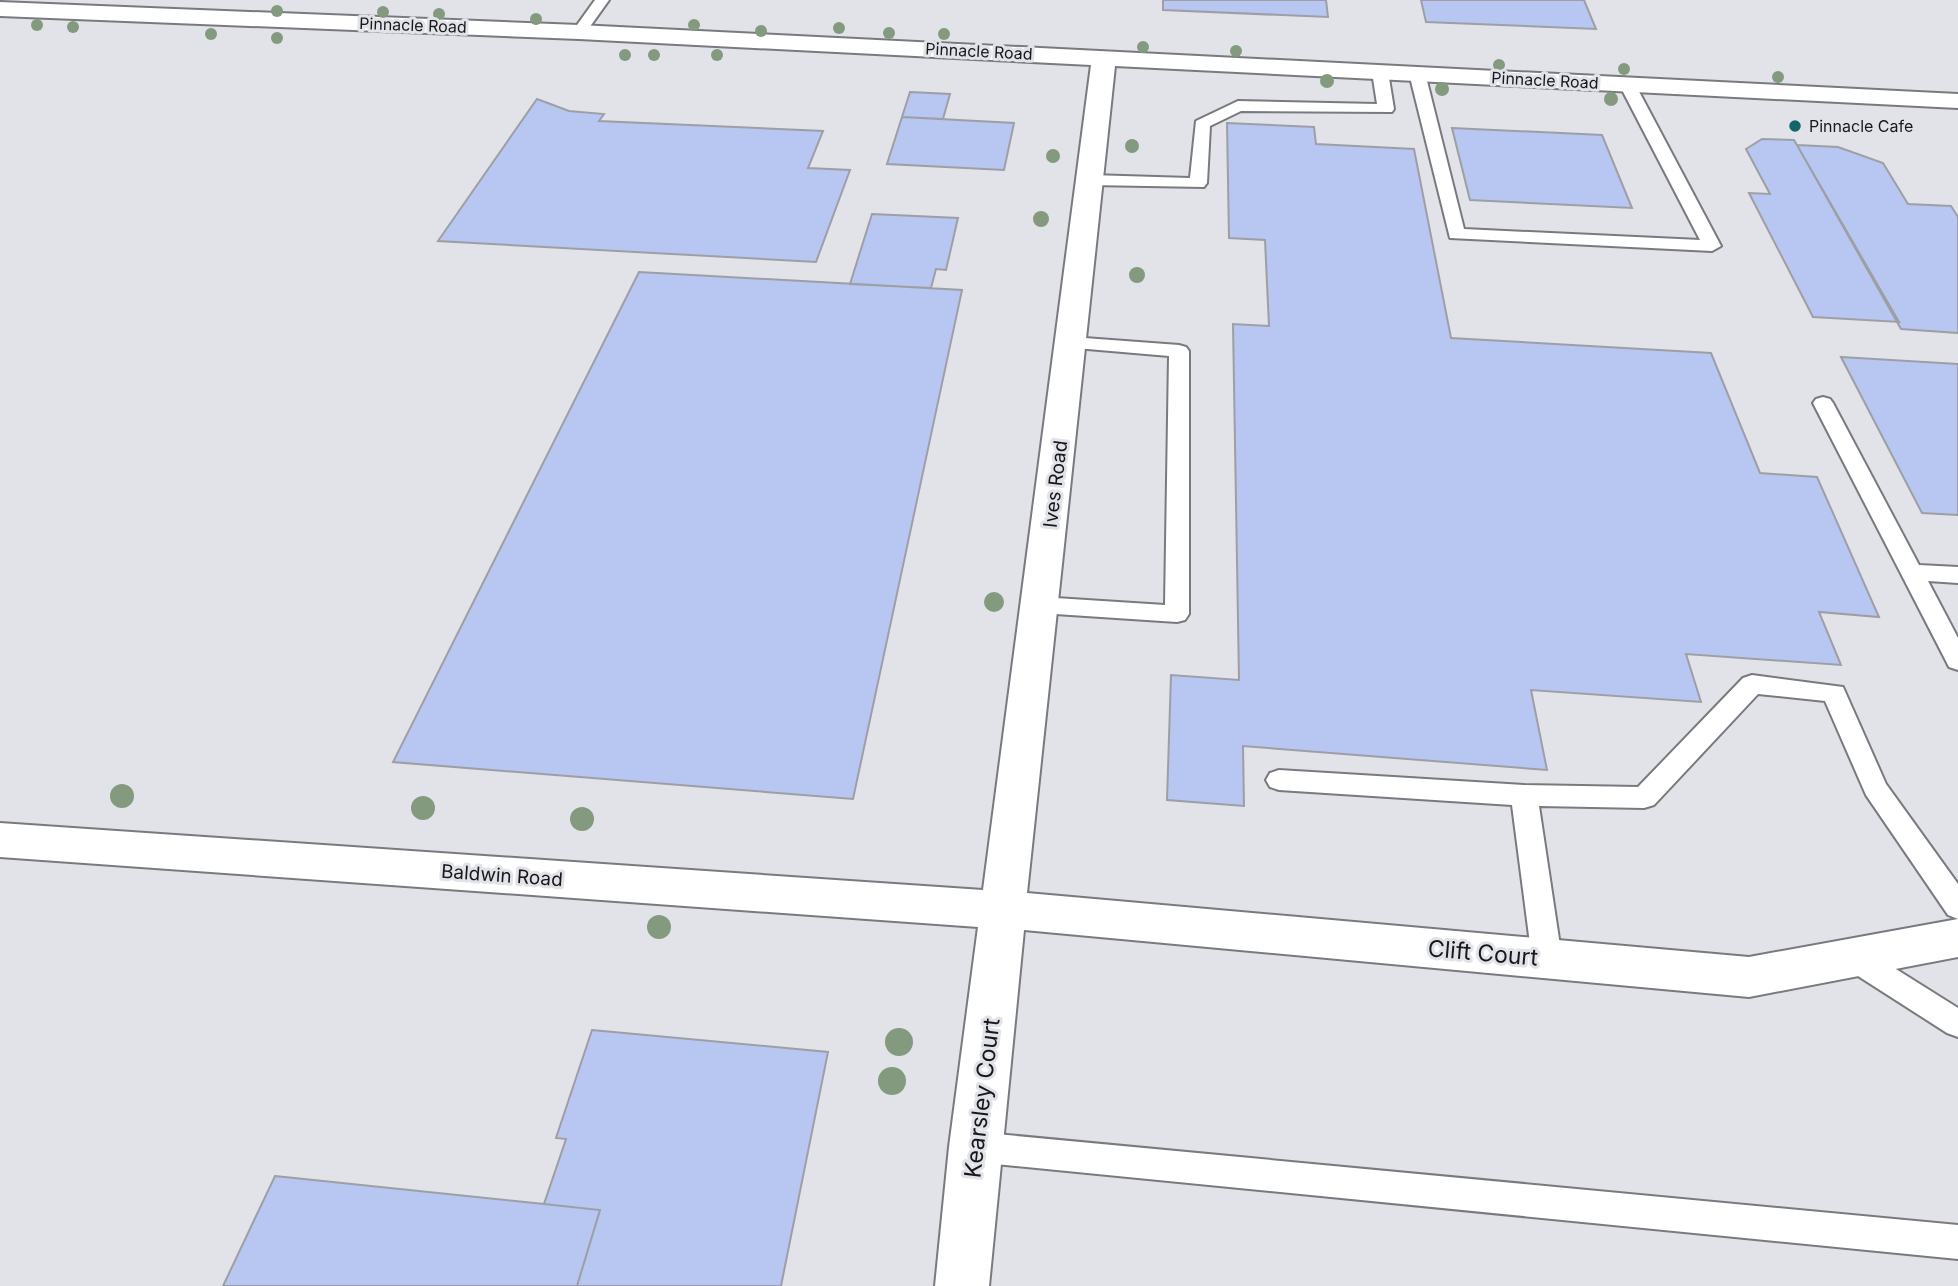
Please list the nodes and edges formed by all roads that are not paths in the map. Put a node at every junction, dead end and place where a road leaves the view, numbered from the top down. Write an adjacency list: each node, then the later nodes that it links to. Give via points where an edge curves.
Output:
1 (602, 0): 3 (lane)
2 (0, 9): 3 (street, Pinnacle Road)
3 (579, 32): 4 (street, Pinnacle Road)
4 (1104, 57): 5 (street, Pinnacle Road); 9 (street, Ives Road)
5 (1380, 72): 6 (street, Pinnacle Road); 9 (lane, via 1386,109 1238,106 1202,124 1198,183)
6 (1416, 73): 7 (street, Pinnacle Road); 7 (lane, via 1456,234 1712,246)
7 (1628, 84): 8 (street, Pinnacle Road)
8 (1958, 101)
9 (1090, 180): 10 (street, Ives Road)
10 (1071, 343): 14 (street, Ives Road); 14 (lane, via 1179,351 1177,614)
11 (1823, 403): 12 (lane)
12 (1911, 572): 13 (lane); 15 (lane)
13 (1958, 575)
14 (1040, 605): 20 (street, Ives Road)
15 (1958, 661)
16 (1279, 780): 17 (lane)
17 (1524, 795): 19 (lane, via 1644,798 1752,684 1835,693 1875,788); 23 (lane)
18 (0, 840): 20 (street, Baldwin Road)
19 (1958, 907)
20 (1004, 910): 23 (street, Clift Court); 25 (street, Kearsley Court)
21 (1958, 938): 22 (street, Clift Court)
22 (1854, 958): 23 (street, Clift Court, via 1749,977); 24 (lane)
23 (1547, 959)
24 (1958, 1024)
25 (975, 1147): 26 (lane); 27 (street, Kearsley Court)
26 (1958, 1242)
27 (962, 1286)

